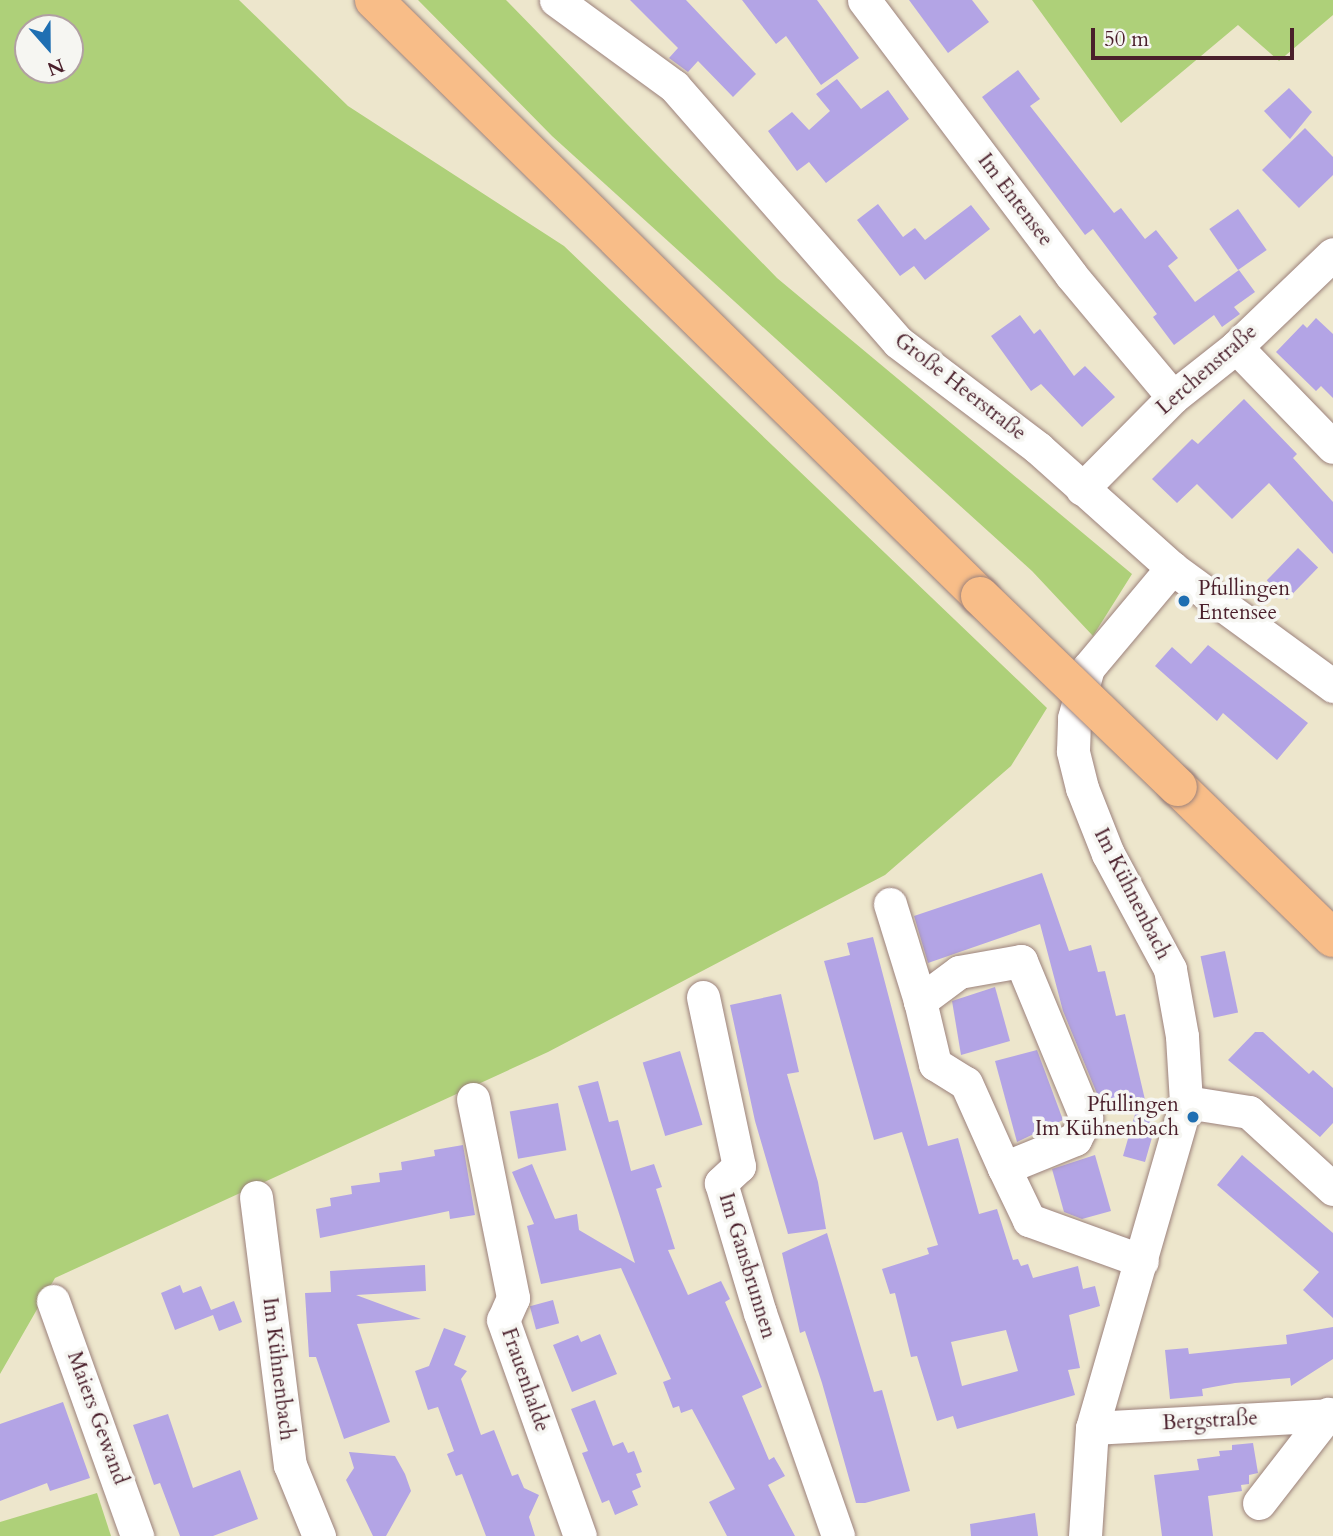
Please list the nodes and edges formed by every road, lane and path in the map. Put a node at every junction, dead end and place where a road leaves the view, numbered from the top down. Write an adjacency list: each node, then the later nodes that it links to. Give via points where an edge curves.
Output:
1 (374, 0): 12 (main road, bridge)
2 (556, 0): 8 (street, Große Heerstraße, via 674,86 898,342 1038,447)
3 (863, 0): 6 (street, Im Entensee, via 1071,275)
4 (1333, 254): 5 (street, Lerchenstraße)
5 (1236, 347): 6 (street, Lerchenstraße); 7 (street)
6 (1172, 397): 8 (street, Lerchenstraße)
7 (1333, 447)
8 (1082, 489): 9 (street, Große Heerstraße)
9 (1172, 568): 10 (street, Große Heerstraße); 16 (street, Im Kühnenbach, via 1088,667 1074,718 1073,751 1108,854 1170,969 1182,1036)
10 (1333, 686)
11 (890, 904): 14 (street)
12 (1333, 938)
13 (703, 997): 28 (street, Im Gansbrunnen, via 739,1166 721,1183 760,1313)
14 (920, 1001): 17 (street, via 935,1064 966,1083); 17 (street, via 959,972 1021,961 1086,1118 1075,1139)
15 (473, 1098): 27 (street, Frauenhalde, via 513,1298 503,1320)
16 (1186, 1102): 18 (street, via 1249,1112); 20 (street, Im Kühnenbach)
17 (1004, 1168): 20 (street, via 1029,1220)
18 (1333, 1189)
19 (256, 1197): 26 (street, Im Kühnenbach, via 290,1465)
20 (1142, 1261): 23 (street, Im Kühnenbach)
21 (53, 1301): 25 (street, Maiers Gewand)
22 (1330, 1415): 23 (street, Bergstraße); 24 (street, Bergstraße)
23 (1091, 1428): 29 (street, Im Kühnenbach)
24 (1259, 1503)
25 (137, 1536)
26 (319, 1536)
27 (580, 1536)
28 (838, 1536)
29 (1085, 1536)

